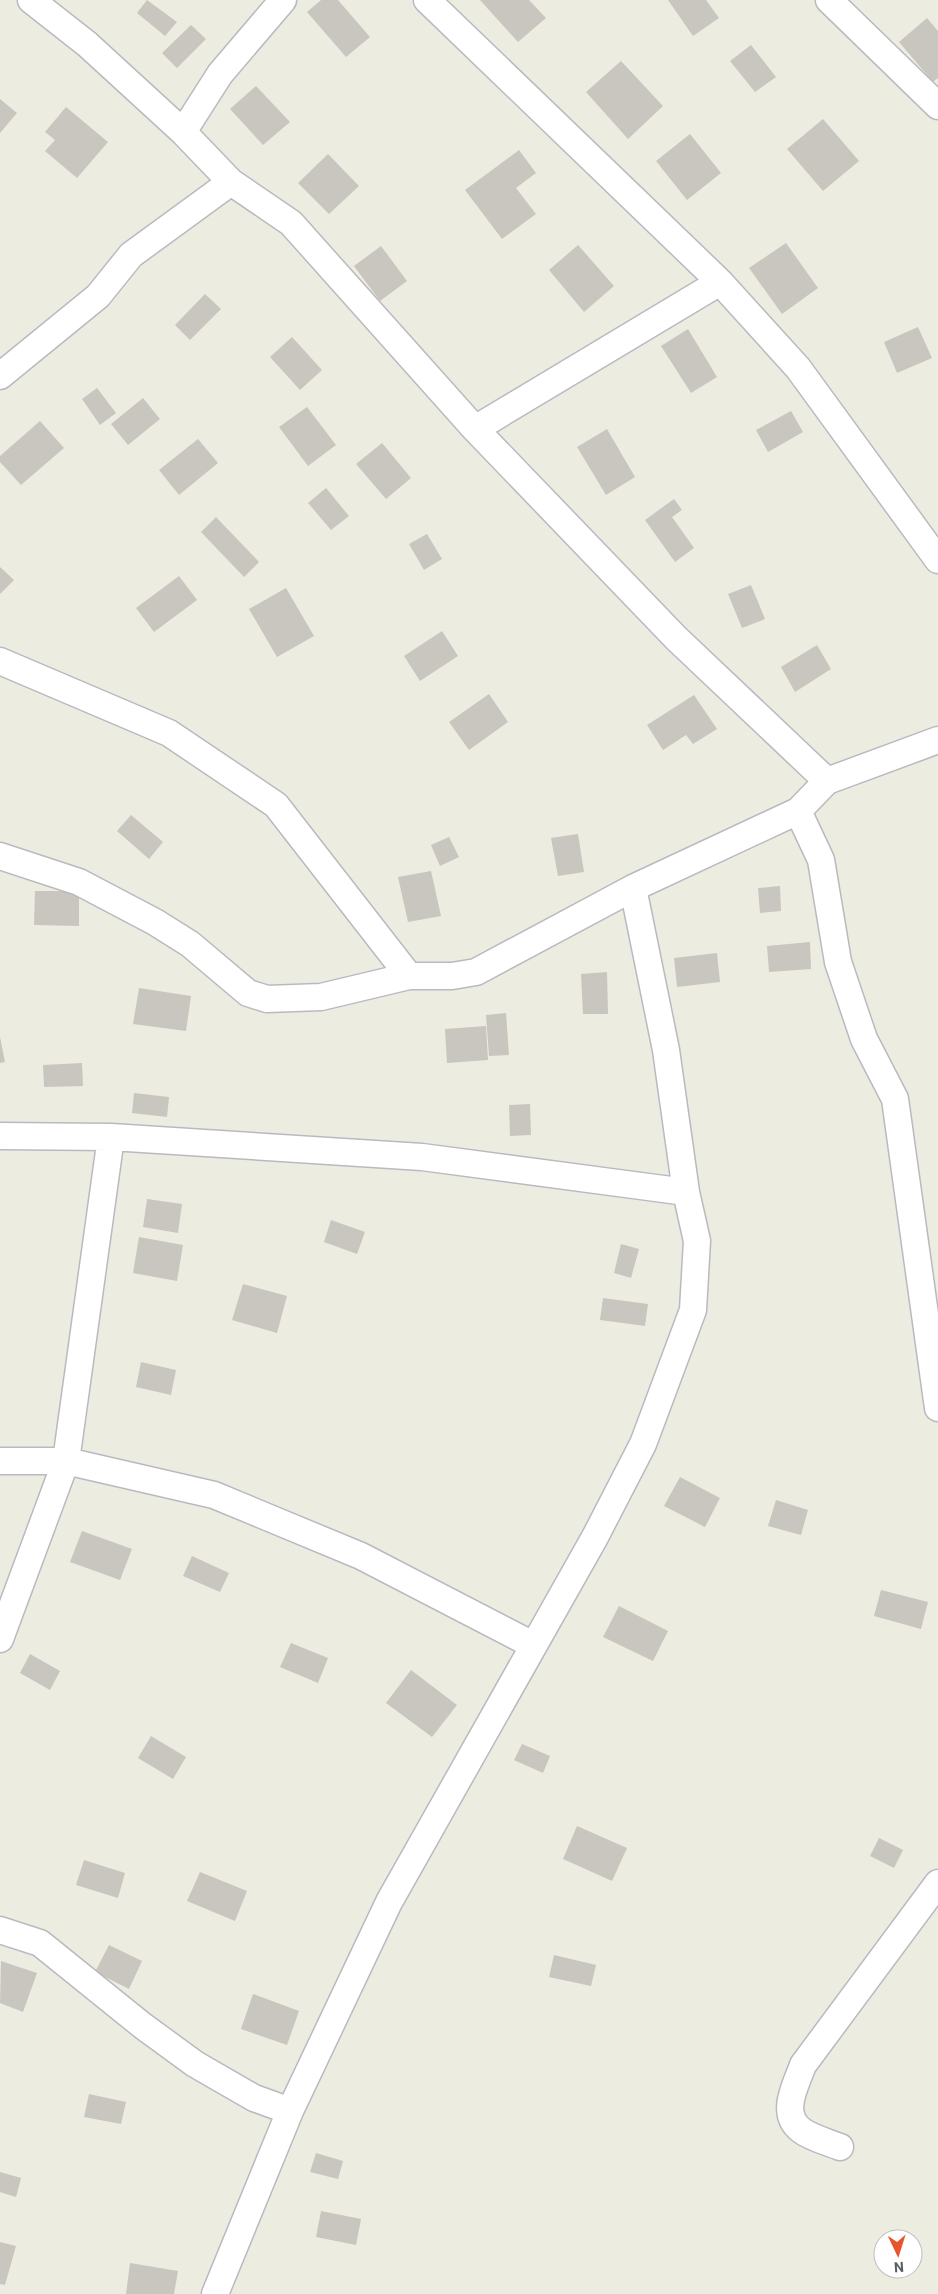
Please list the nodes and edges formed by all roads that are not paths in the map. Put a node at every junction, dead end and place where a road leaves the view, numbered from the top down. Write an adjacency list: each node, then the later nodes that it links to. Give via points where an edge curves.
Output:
1 (31, 0): 6 (street, via 87,44)
2 (283, 0): 6 (street, via 220,74)
3 (427, 0): 8 (street)
4 (829, 0): 5 (street)
5 (938, 106)
6 (183, 132): 7 (street)
7 (231, 182): 9 (street, via 131,255 98,296); 10 (street, via 291,222)
8 (720, 282): 10 (street); 11 (street, via 798,368)
9 (0, 376)
10 (475, 429): 14 (street, via 676,638)
11 (938, 560)
12 (0, 661): 18 (street, via 169,733 276,805)
13 (938, 740): 14 (street)
14 (827, 781): 15 (street)
15 (798, 811): 17 (street); 22 (street, via 821,860 838,962 864,1038 895,1099)
16 (0, 856): 18 (street, via 79,882 155,922 190,944 248,993 266,999 321,997)
17 (632, 888): 18 (street, via 476,972 452,976); 21 (street, via 666,1050)
18 (409, 976)
19 (0, 1136): 20 (street)
20 (111, 1137): 21 (street, via 422,1157); 24 (street)
21 (686, 1192): 26 (street, via 697,1240 692,1310 642,1444 595,1537)
22 (938, 1408)
23 (0, 1461): 24 (street)
24 (66, 1461): 25 (street); 26 (street, via 214,1494 361,1556)
25 (0, 1639)
26 (532, 1645): 29 (street, via 389,1902)
27 (938, 1883): 30 (street, via 803,2066 790,2100 791,2114 800,2130)
28 (0, 1930): 29 (street, via 40,1943 195,2064 254,2098)
29 (290, 2112): 31 (street)
30 (840, 2147)
31 (215, 2294)

